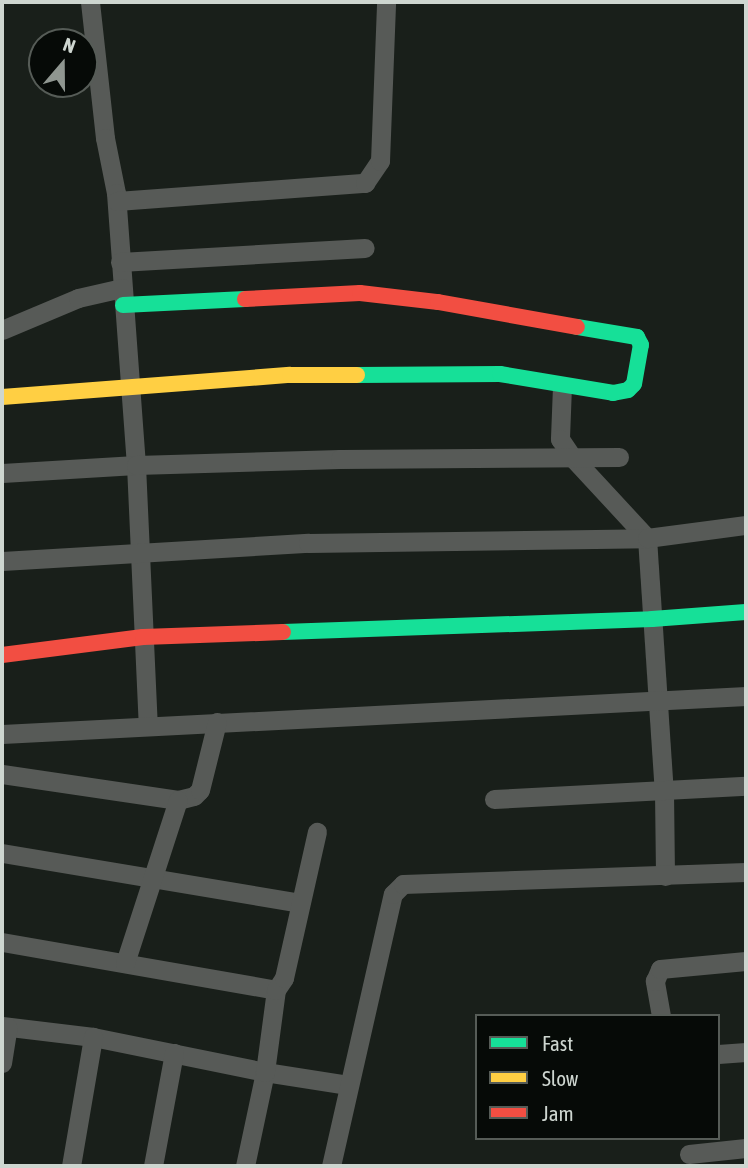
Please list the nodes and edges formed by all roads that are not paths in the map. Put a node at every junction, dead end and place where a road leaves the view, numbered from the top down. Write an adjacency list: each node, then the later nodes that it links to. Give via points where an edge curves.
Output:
1 (90, 2): 3 (street)
2 (386, 2): 3 (street, via 380,161 365,183)
3 (117, 201): 5 (street)
4 (365, 248): 5 (street)
5 (120, 262): 6 (street)
6 (122, 296): 7 (street, via 78,298); 8 (street); 9 (street, via 360,293 438,302 640,339 634,384 628,390 613,393)
7 (2, 330)
8 (131, 386): 9 (street, via 290,375 487,374); 10 (street); 13 (street)
9 (562, 386): 11 (street, via 560,439)
10 (2, 397)
11 (572, 457): 12 (street); 13 (street); 16 (street)
12 (619, 457)
13 (136, 465): 14 (street); 17 (street)
14 (2, 474)
15 (746, 525): 16 (street)
16 (647, 537): 17 (street, via 308,542); 20 (street)
17 (140, 554): 18 (street); 21 (street)
18 (2, 561)
19 (746, 611): 20 (street)
20 (652, 619): 21 (street); 24 (street)
21 (143, 637): 22 (street); 26 (street)
22 (3, 660)
23 (746, 696): 24 (street)
24 (656, 698): 25 (street); 30 (street)
25 (217, 722): 26 (street); 32 (street, via 200,790)
26 (148, 725): 27 (street)
27 (2, 734)
28 (2, 774): 32 (street)
29 (746, 786): 30 (street)
30 (664, 792): 31 (street); 36 (street)
31 (494, 799)
32 (178, 800): 37 (street)
33 (317, 832): 38 (street)
34 (2, 853): 37 (street)
35 (746, 872): 36 (street)
36 (665, 876): 51 (street, via 403,884 393,894)
37 (151, 878): 38 (street); 41 (street)
38 (300, 903): 42 (street, via 284,978)
39 (2, 942): 41 (street)
40 (746, 961): 43 (street, via 660,969 655,981)
41 (125, 964): 42 (street)
42 (276, 990): 50 (street)
43 (661, 1014)
44 (5, 1026): 45 (street); 49 (street)
45 (93, 1037): 47 (street); 54 (street)
46 (746, 1052): 48 (street)
47 (174, 1053): 50 (street); 55 (street)
48 (720, 1054)
49 (2, 1063)
50 (265, 1072): 51 (street); 56 (street)
51 (348, 1085): 57 (street)
52 (746, 1148): 53 (street)
53 (689, 1153)
54 (71, 1166)
55 (153, 1166)
56 (245, 1166)
57 (331, 1166)

